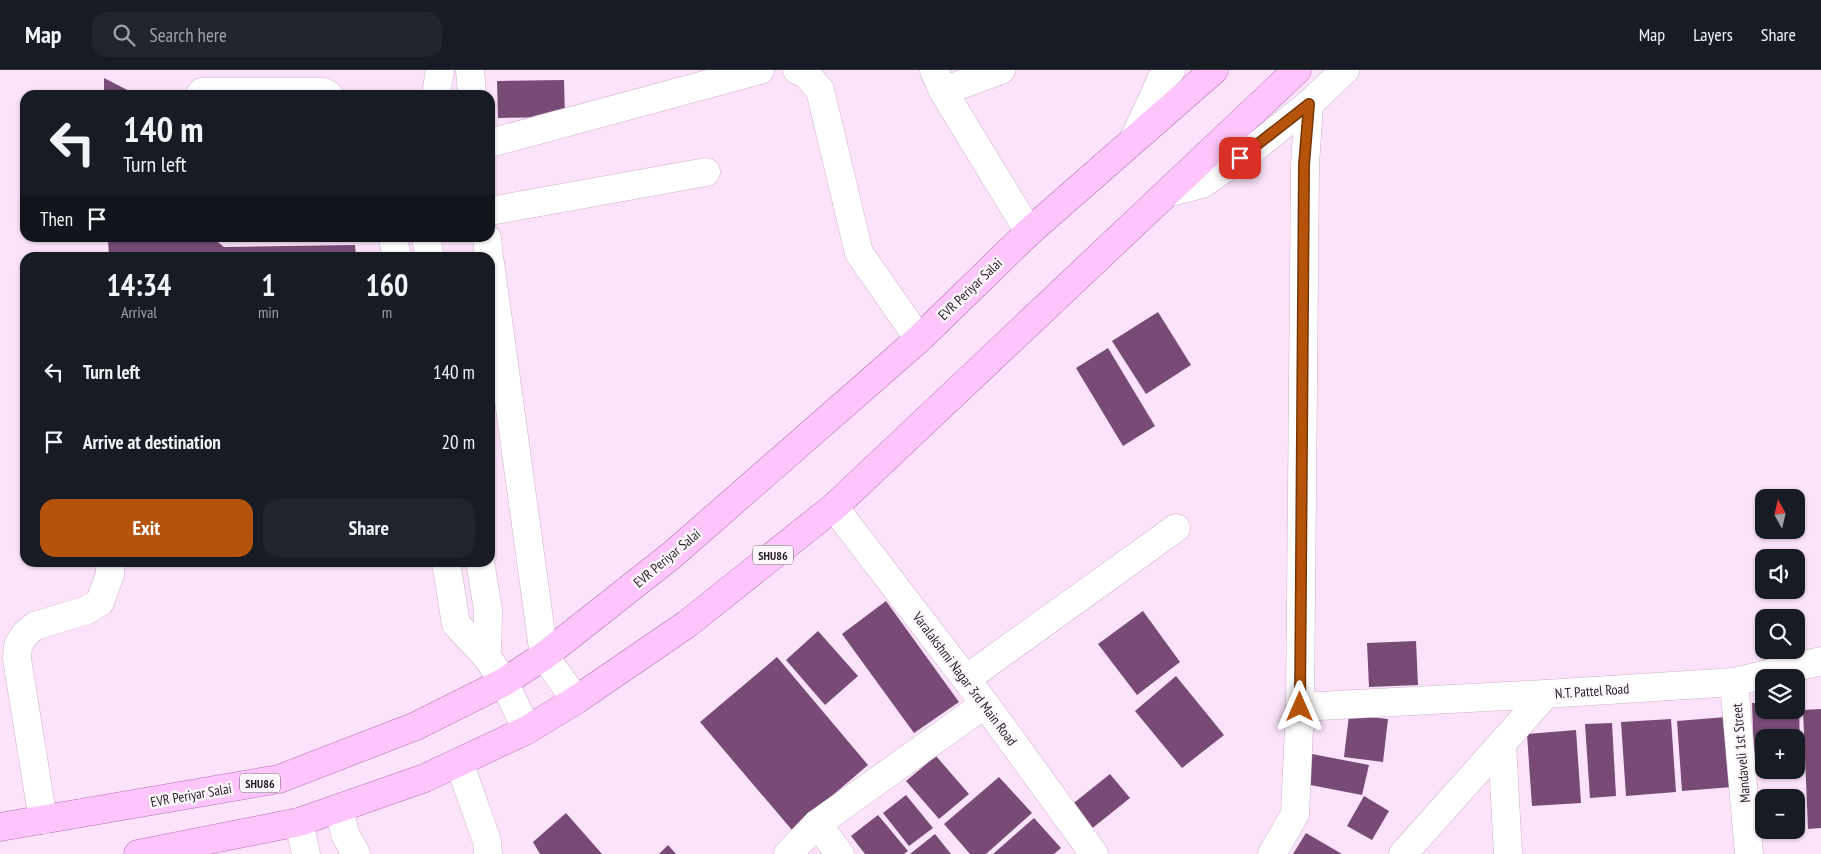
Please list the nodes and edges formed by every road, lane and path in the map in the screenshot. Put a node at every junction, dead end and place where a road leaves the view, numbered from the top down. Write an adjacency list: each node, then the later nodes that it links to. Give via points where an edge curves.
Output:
1 (470, 70): 10 (street)
2 (760, 70): 13 (street)
3 (797, 70): 19 (street, via 806,74 820,90 859,253)
4 (1001, 70): 9 (street)
5 (1214, 70): 12 (main road, EVR Periyar Salai / SHU86)
6 (1298, 70): 15 (main road, SHU86)
7 (1345, 70): 11 (street)
8 (1163, 73): 12 (street)
9 (938, 80): 17 (street)
10 (472, 90)
11 (1309, 104): 15 (street, via 1253,149 1202,184); 34 (street, via 1304,165)
12 (1134, 139): 17 (main road, EVR Periyar Salai / SHU86)
13 (495, 142)
14 (706, 172): 16 (street)
15 (1167, 193): 20 (main road, SHU86)
16 (495, 210)
17 (1029, 232): 19 (main road, EVR Periyar Salai / SHU86)
18 (495, 298): 25 (street)
19 (919, 339): 25 (main road, EVR Periyar Salai / SHU86, via 672,555)
20 (834, 507): 28 (street, Varalakshmi Nagar 3rd Main Road); 32 (main road, SHU86, via 687,624)
21 (1176, 528): 28 (street)
22 (110, 567): 39 (street, via 100,602 87,610 35,626 18,645 17,660)
23 (447, 567): 26 (street, via 456,624)
24 (481, 567): 26 (street, via 488,609)
25 (544, 656): 29 (main road, EVR Periyar Salai / SHU86); 32 (street)
26 (487, 657): 29 (street)
27 (1821, 661): 30 (street, N.T. Pattel Road)
28 (966, 679): 33 (street, Varalakshmi Nagar 3rd Main Road)
29 (504, 682): 35 (street); 39 (main road, EVR Periyar Salai / SHU86, via 416,726 280,780)
30 (1734, 682): 31 (street, N.T. Pattel Road); 53 (street, Mandaveli 1st Street)
31 (1546, 694): 34 (street); 36 (street, N.T. Pattel Road)
32 (576, 700): 35 (main road, SHU86)
33 (985, 704): 41 (street); 49 (street, Varalakshmi Nagar 3rd Main Road)
34 (1300, 707): 50 (street, via 1295,814)
35 (527, 730): 37 (main road, SHU86)
36 (1502, 743): 51 (street, N.T. Pattel Road); 52 (street)
37 (459, 762): 38 (main road, SHU86, via 425,778); 46 (street, via 487,841)
38 (339, 808): 40 (main road, SHU86); 45 (street, via 344,834)
39 (43, 820): 42 (main road, EVR Periyar Salai / SHU86)
40 (299, 822): 43 (main road, SHU86); 44 (street)
41 (817, 824): 47 (street); 48 (street)
42 (0, 827)
43 (138, 854)
44 (306, 854)
45 (356, 854)
46 (488, 854)
47 (788, 854)
48 (840, 854)
49 (1094, 854)
50 (1272, 854)
51 (1403, 854)
52 (1508, 854)
53 (1749, 854)

